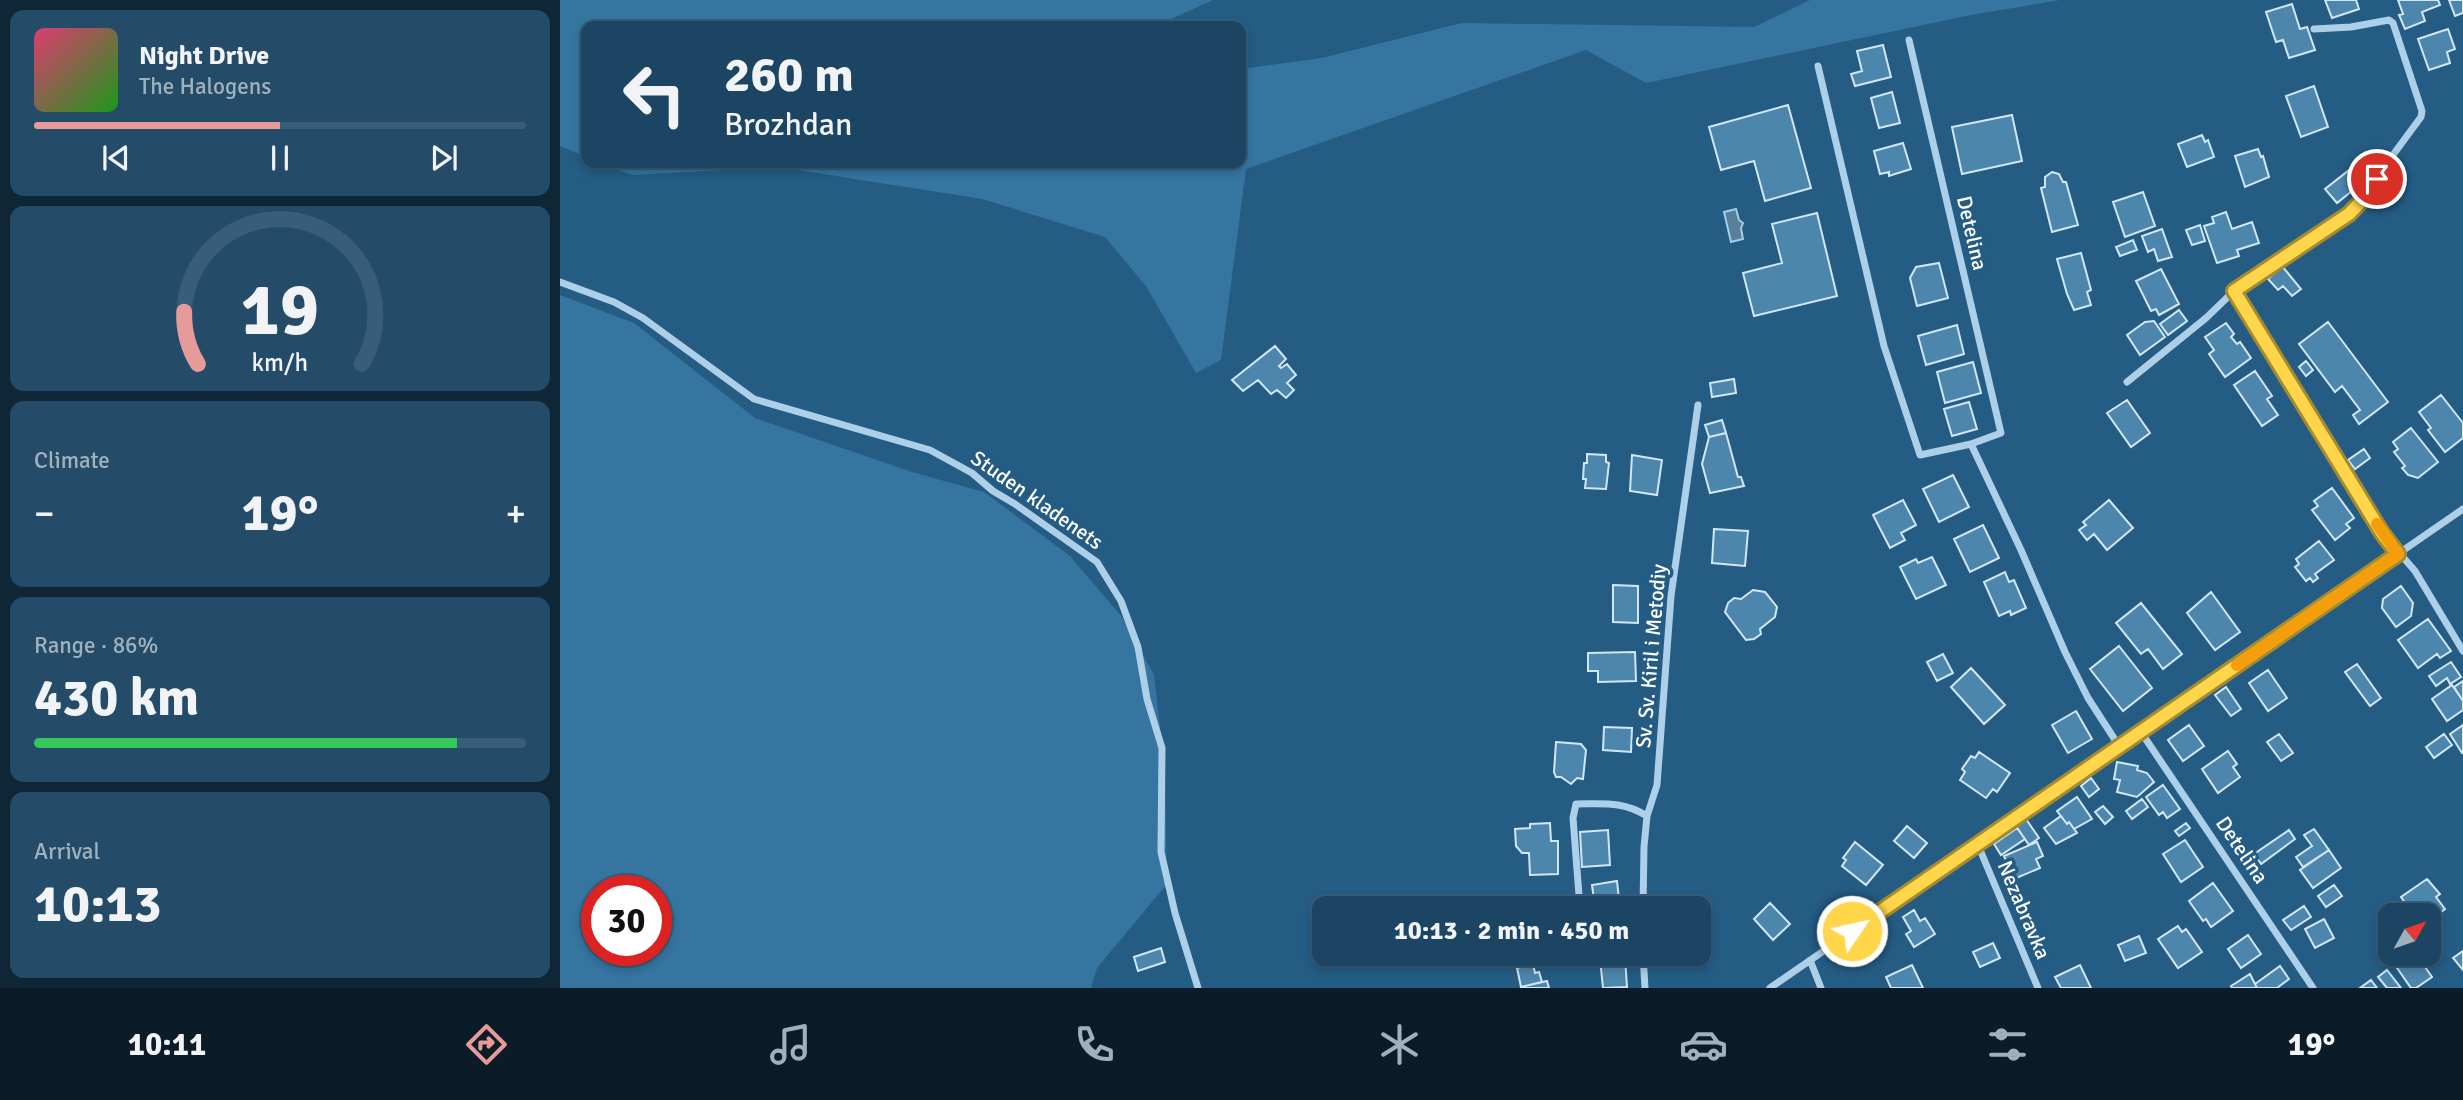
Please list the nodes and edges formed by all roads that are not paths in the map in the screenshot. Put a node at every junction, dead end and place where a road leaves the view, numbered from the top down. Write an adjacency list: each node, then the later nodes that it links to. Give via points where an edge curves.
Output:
1 (2314, 29): 5 (street, via 2393,23 2421,117 2358,206)
2 (1909, 40): 8 (street, Detelina, via 2001,433)
3 (1818, 66): 8 (street, via 1884,346 1920,455)
4 (560, 282): 20 (street, Studen kladenets, via 643,318 754,399 930,450 972,473 1097,562 1122,601 1162,747 1161,852)
5 (2234, 291): 6 (street); 10 (street)
6 (2127, 382)
7 (1698, 405): 14 (street, Sv. Sv. Kiril i Metodiy, via 1671,596 1657,785)
8 (1971, 444): 13 (street, via 2065,652)
9 (2463, 509): 10 (street)
10 (2398, 554): 11 (street, via 2415,571); 12 (street)
11 (2463, 651)
12 (2141, 732): 13 (street); 25 (street, Detelina)
13 (2119, 746): 15 (street)
14 (1647, 816): 16 (street, via 1622,804 1576,804); 17 (street, Sv. Sv. Kiril i Metodiy)
15 (1978, 845): 18 (street); 24 (street, Nezabravka)
16 (1579, 896)
17 (1643, 896)
18 (1810, 960): 22 (street); 23 (street)
19 (1644, 966): 21 (street)
20 (1198, 988)
21 (1645, 988)
22 (1770, 988)
23 (1821, 988)
24 (2038, 988)
25 (2313, 988)

